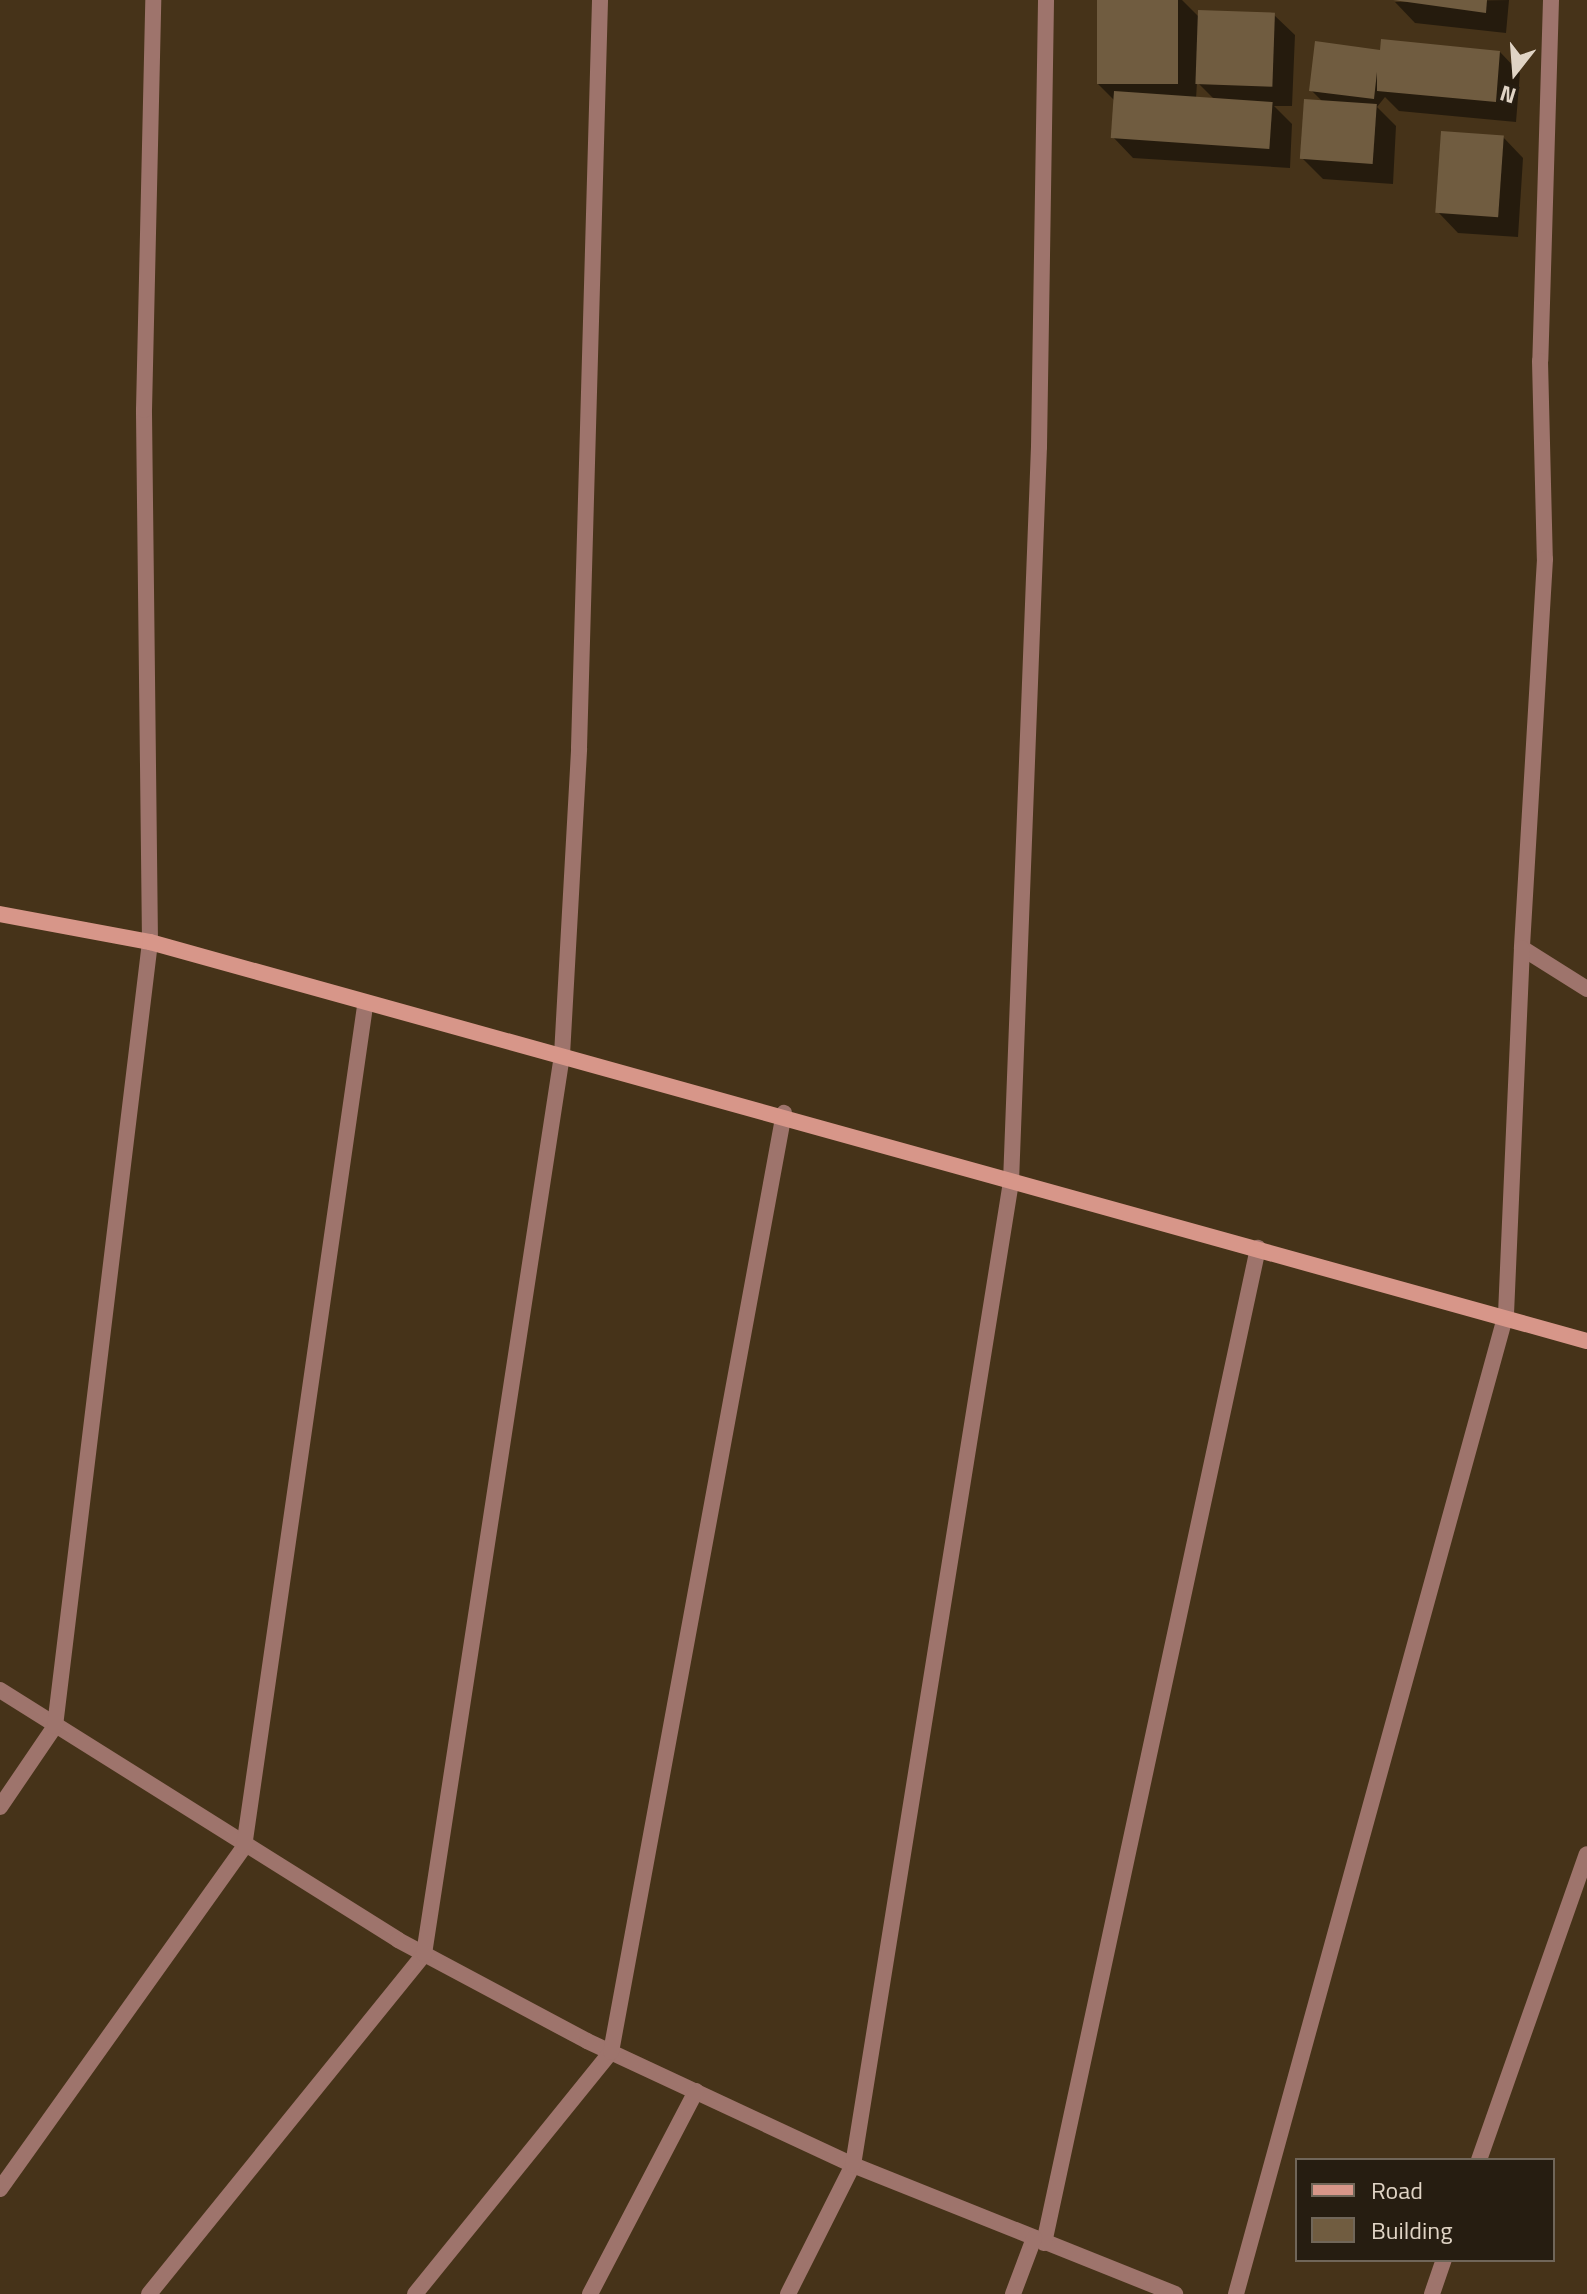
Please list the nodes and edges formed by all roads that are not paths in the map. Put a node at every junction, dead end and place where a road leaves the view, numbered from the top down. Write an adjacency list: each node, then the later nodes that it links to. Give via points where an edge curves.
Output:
1 (153, 0): 6 (street, via 144,410)
2 (600, 0): 10 (street, via 579,748)
3 (1046, 0): 12 (street, via 1039,447)
4 (1551, 0): 7 (street, via 1540,361 1545,559)
5 (0, 914): 6 (main road)
6 (150, 942): 9 (main road); 17 (street)
7 (1522, 948): 8 (street); 14 (street)
8 (1587, 989)
9 (365, 1006): 10 (main road); 19 (street)
10 (562, 1055): 11 (main road); 21 (street)
11 (784, 1113): 12 (main road); 22 (street)
12 (1011, 1182): 13 (main road); 25 (street)
13 (1258, 1248): 14 (main road); 27 (street)
14 (1506, 1314): 15 (main road); 35 (street)
15 (1587, 1341)
16 (0, 1690): 17 (street)
17 (55, 1726): 18 (street); 19 (street)
18 (0, 1807)
19 (244, 1847): 21 (street); 26 (street)
20 (1587, 1854): 24 (street)
21 (424, 1954): 22 (street); 29 (street)
22 (611, 2052): 23 (street); 30 (street)
23 (696, 2091): 25 (street); 31 (street)
24 (1480, 2158)
25 (853, 2165): 27 (street); 32 (street)
26 (0, 2189)
27 (1039, 2240): 33 (street); 34 (street)
28 (1443, 2262): 36 (street)
29 (149, 2294)
30 (415, 2294)
31 (590, 2294)
32 (788, 2294)
33 (1013, 2294)
34 (1175, 2294)
35 (1236, 2294)
36 (1432, 2294)

